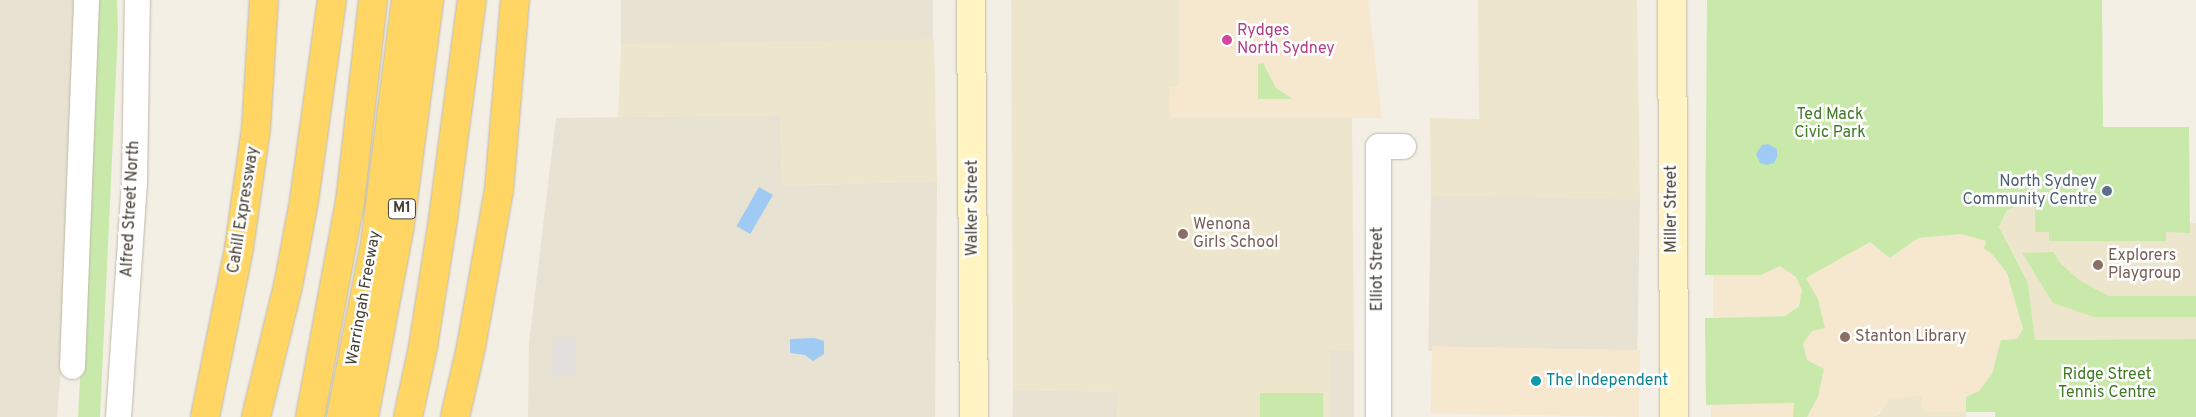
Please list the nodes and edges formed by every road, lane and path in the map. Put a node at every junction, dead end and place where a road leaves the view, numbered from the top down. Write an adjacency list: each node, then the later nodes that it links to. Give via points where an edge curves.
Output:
1 (86, 0): 13 (street)
2 (137, 0): 14 (street, Alfred Street North, via 134,183)
3 (264, 0): 15 (highway, Cahill Expressway, via 256,129 239,248)
4 (332, 0): 16 (highway, via 304,201 288,286)
5 (373, 0): 17 (highway, Warringah Freeway, via 350,202)
6 (406, 0): 18 (highway, Warringah Freeway, via 375,244)
7 (429, 0): 19 (highway, Warringah Freeway / M1, via 400,224)
8 (472, 0): 20 (highway, via 424,347)
9 (515, 0): 21 (highway, via 499,190 471,346)
10 (971, 0): 22 (street, Walker Street)
11 (1672, 0): 24 (street, Miller Street)
12 (1403, 146): 23 (street, Elliot Street, via 1378,146)
13 (72, 366)
14 (118, 417)
15 (205, 417)
16 (256, 417)
17 (310, 417)
18 (341, 417)
19 (364, 417)
20 (408, 417)
21 (454, 417)
22 (974, 417)
23 (1378, 417)
24 (1674, 417)

